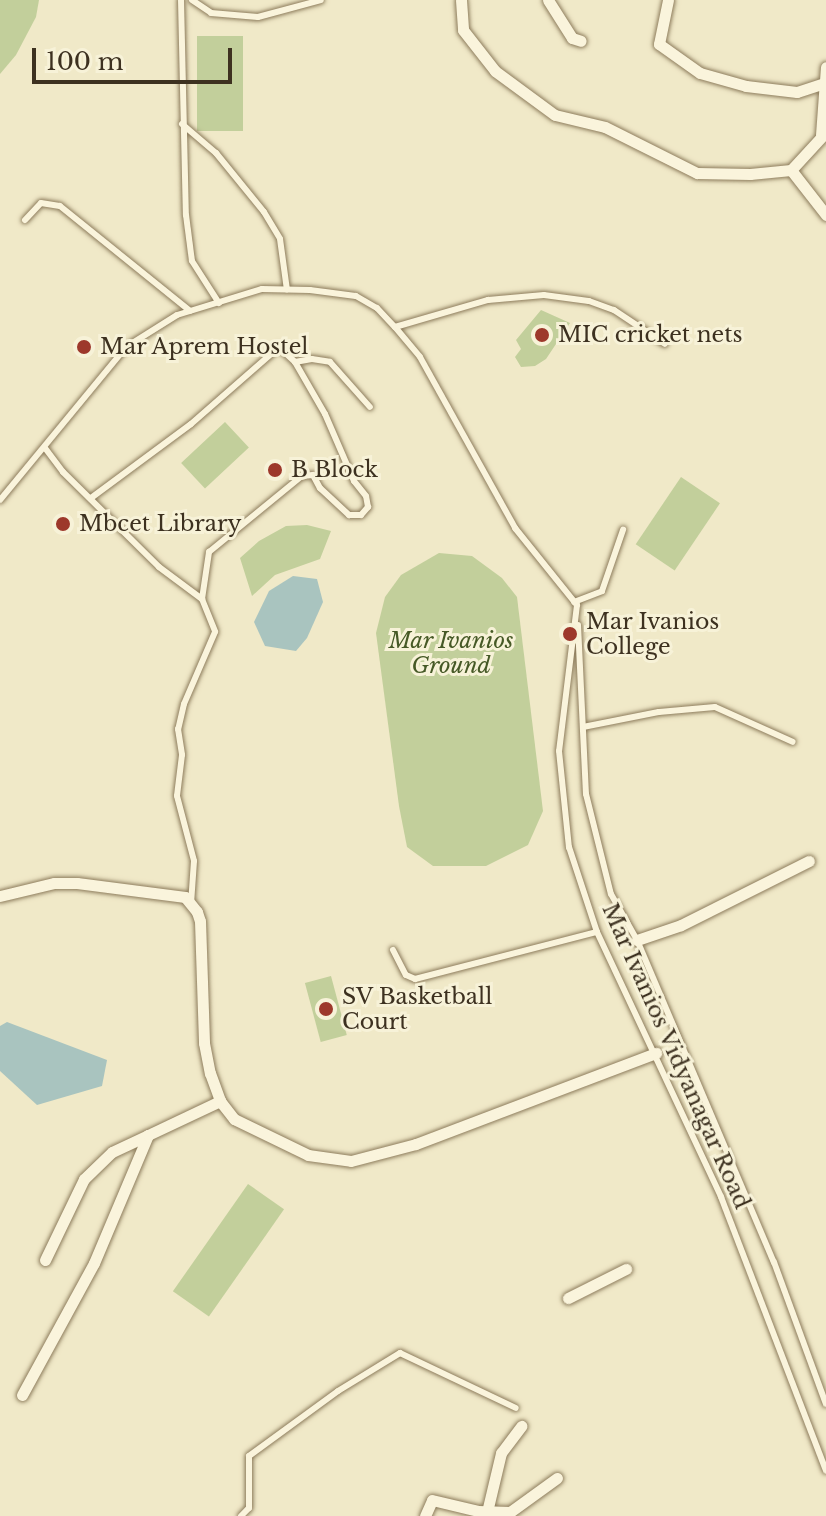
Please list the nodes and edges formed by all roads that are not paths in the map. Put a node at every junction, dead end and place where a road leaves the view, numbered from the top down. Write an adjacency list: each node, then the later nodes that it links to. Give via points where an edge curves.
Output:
1 (181, 0): 10 (lane)
2 (192, 0): 3 (lane, via 211,13 244,17)
3 (321, 0)
4 (461, 0): 12 (street, via 463,30 495,71 555,115 605,127 697,173)
5 (548, 0): 7 (street, via 572,38)
6 (668, 0): 9 (street, via 659,44 700,73 797,92)
7 (581, 41)
8 (826, 67): 9 (street)
9 (824, 83): 11 (street)
10 (182, 124): 15 (lane, via 216,153 264,212 280,239); 16 (lane, via 192,261)
11 (824, 134): 12 (street)
12 (791, 170): 13 (street)
13 (826, 215)
14 (25, 220): 17 (lane, via 41,203 60,206)
15 (287, 290): 16 (lane, via 262,289); 18 (lane, via 356,296)
16 (219, 303): 17 (lane)
17 (190, 311): 22 (lane, via 126,347)
18 (395, 327): 19 (lane, via 488,300 544,295 614,310); 27 (lane, via 420,357 515,528)
19 (665, 344)
20 (295, 362): 21 (lane, via 330,362); 23 (lane, via 279,347 191,424); 26 (lane, via 368,507 361,515 349,515 313,475 302,476 209,552)
21 (370, 407)
22 (45, 448): 23 (lane); 24 (lane)
23 (91, 498): 26 (lane, via 159,567)
24 (0, 500)
25 (623, 530): 27 (lane, via 602,591)
26 (202, 599): 32 (lane, via 215,632 178,729 182,755 177,796 194,861)
27 (575, 604): 28 (lane, Mar Ivanios Vidyanagar Road); 33 (lane, Mar Ivanios Vidyanagar Road, via 559,751 569,847)
28 (583, 727): 29 (lane, via 715,707); 34 (lane, Mar Ivanios Vidyanagar Road, via 586,794 595,838 611,894)
29 (793, 742)
30 (809, 861): 34 (street, via 681,925)
31 (0, 896): 32 (street, via 77,883 176,894)
32 (191, 904): 37 (street, via 200,921 204,1043)
33 (597, 932): 35 (lane, via 415,979 406,975); 36 (lane, Mar Ivanios Vidyanagar Road)
34 (637, 940): 43 (lane, Mar Ivanios Vidyanagar Road, via 774,1262)
35 (393, 950)
36 (656, 1053): 37 (street, via 416,1144 351,1161 308,1155 234,1119); 46 (lane, Mar Ivanios Vidyanagar Road, via 731,1223)
37 (220, 1101): 38 (street)
38 (148, 1135): 39 (street, via 112,1152 84,1179); 42 (street, via 94,1263)
39 (45, 1260)
40 (626, 1269): 41 (street)
41 (568, 1298)
42 (22, 1395)
43 (826, 1404)
44 (516, 1408): 49 (lane, via 400,1353 249,1456 249,1508)
45 (521, 1426): 48 (street, via 501,1453)
46 (826, 1471)
47 (557, 1478): 48 (street, via 510,1512)
48 (486, 1514): 50 (street, via 432,1500)
49 (241, 1516)
50 (425, 1516)

